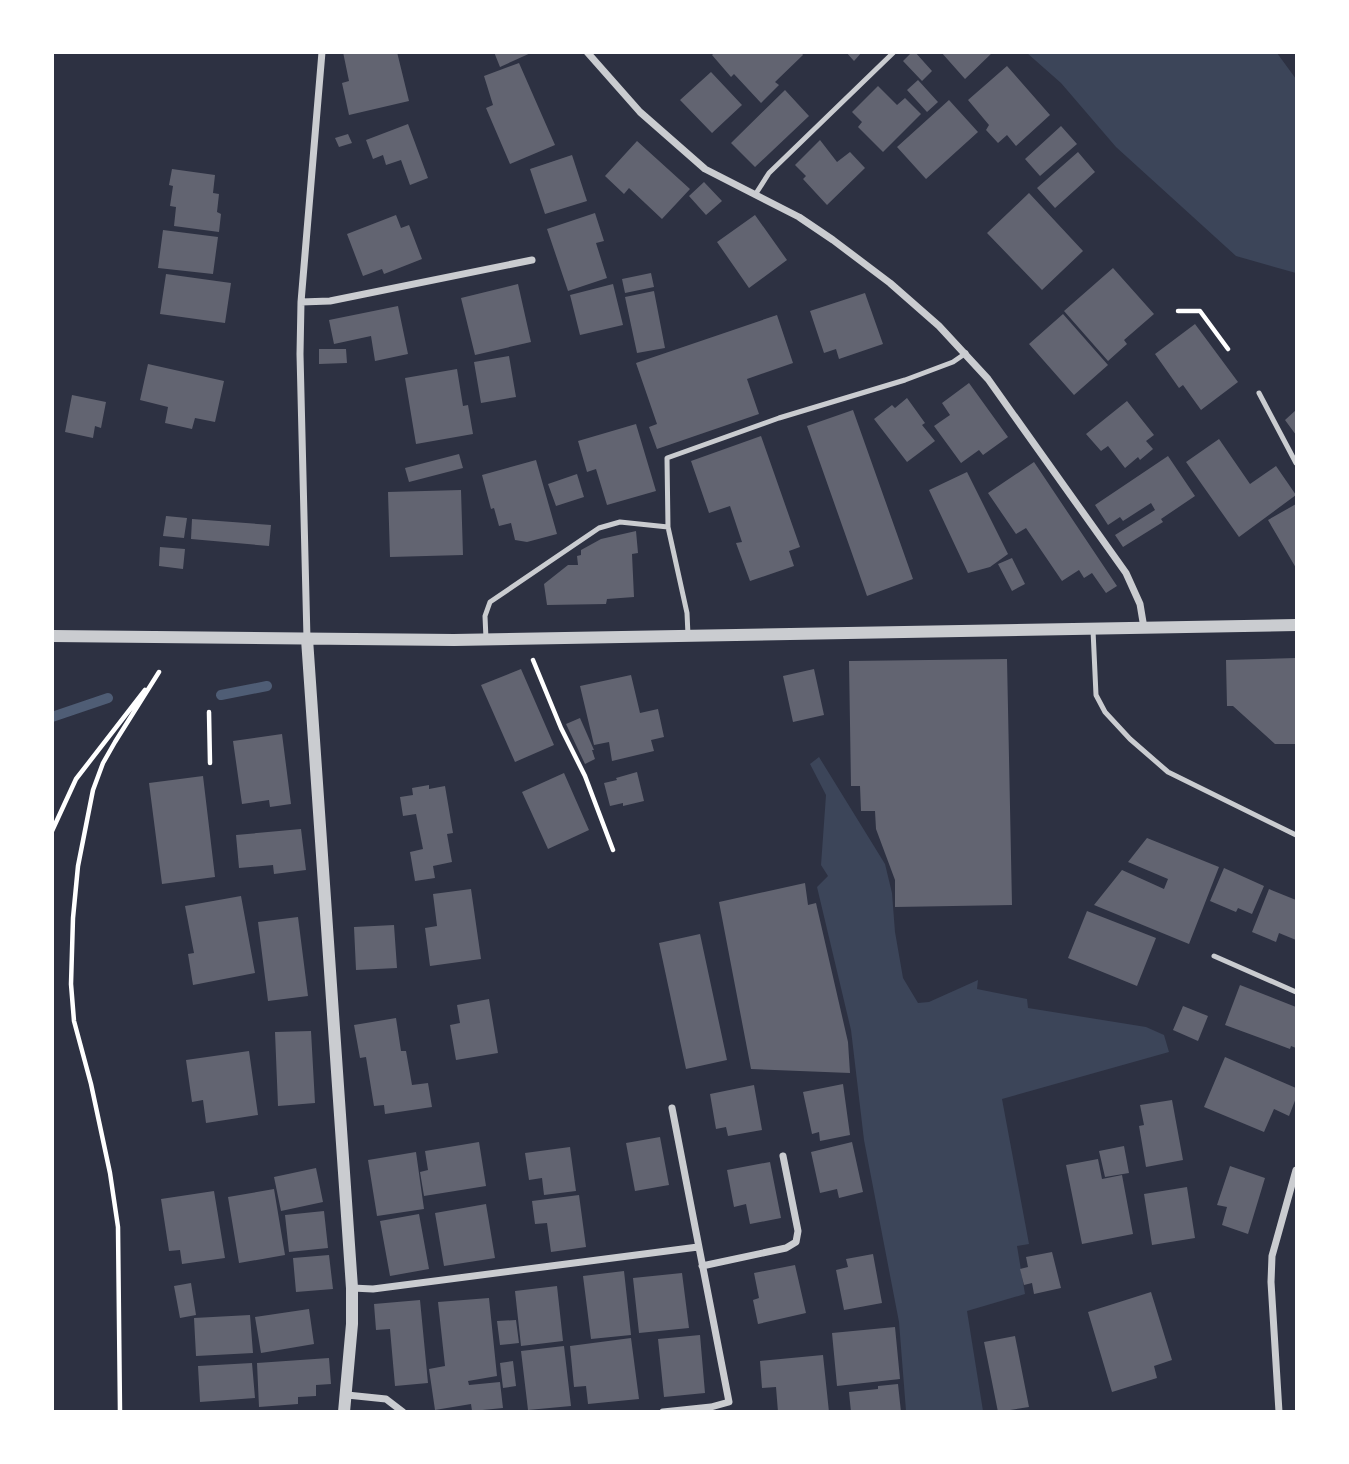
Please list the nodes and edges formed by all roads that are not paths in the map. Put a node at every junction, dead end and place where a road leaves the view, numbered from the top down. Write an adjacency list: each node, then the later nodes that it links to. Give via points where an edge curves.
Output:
1 (321, 52): 6 (street)
2 (587, 52): 4 (street, via 640,112 705,169)
3 (894, 52): 4 (lane, via 769,173)
4 (755, 195): 7 (street, via 799,217 890,282)
5 (532, 260): 6 (street, via 330,301)
6 (302, 302): 16 (street)
7 (966, 353): 10 (lane, via 905,380 670,455 666,462); 12 (street, via 1126,573 1140,604)
8 (1259, 393): 9 (lane)
9 (1297, 463)
10 (668, 527): 15 (lane); 17 (lane, via 620,522 599,528 490,602)
11 (1297, 625): 12 (street)
12 (1144, 629): 13 (street)
13 (1093, 630): 15 (street); 18 (lane, via 1096,695 1130,739 1168,772)
14 (52, 636): 16 (street)
15 (688, 637): 17 (street)
16 (307, 639): 17 (street); 26 (street)
17 (486, 639)
18 (1297, 835)
19 (1213, 956): 20 (lane)
20 (1297, 992)
21 (672, 1108): 24 (street)
22 (783, 1156): 25 (street, via 798,1231 796,1242)
23 (1297, 1170): 33 (street, via 1272,1256)
24 (698, 1247): 25 (street); 26 (street)
25 (702, 1266): 28 (street)
26 (352, 1288): 27 (street)
27 (347, 1395): 29 (street); 30 (street, via 386,1399)
28 (729, 1402): 31 (street); 32 (lane)
29 (344, 1412)
30 (403, 1412)
31 (663, 1412)
32 (732, 1412)
33 (1279, 1412)

